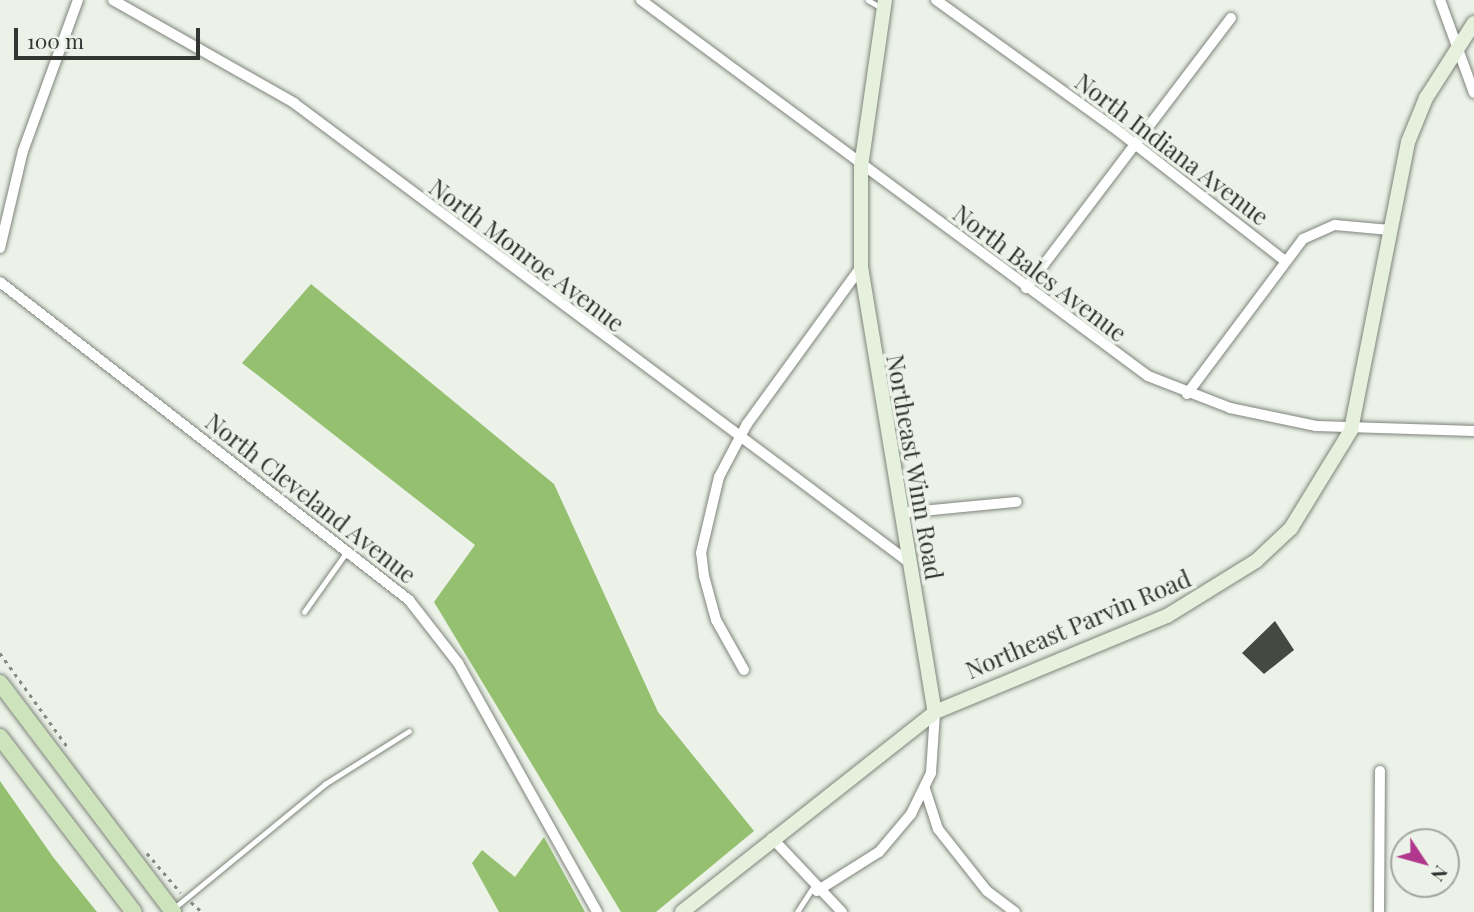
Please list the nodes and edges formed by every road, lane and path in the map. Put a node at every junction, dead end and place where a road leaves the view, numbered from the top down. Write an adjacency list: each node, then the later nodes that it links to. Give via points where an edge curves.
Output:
1 (78, 0): 15 (street, via 23,151)
2 (113, 0): 23 (street, North Monroe Avenue, via 293,103)
3 (641, 0): 13 (street, North Bales Avenue)
4 (868, 0): 7 (lane)
5 (936, 0): 12 (street, North Indiana Avenue)
6 (1440, 0): 10 (street)
7 (884, 5): 13 (main road, Northeast Winn Road)
8 (1231, 18): 12 (street)
9 (1474, 23): 10 (main road, Northeast Parvin Road)
10 (1457, 46): 11 (street); 14 (main road, Northeast Parvin Road, via 1408,142)
11 (1474, 93)
12 (1133, 142): 16 (street, North Indiana Avenue); 19 (street)
13 (861, 167): 17 (main road, Northeast Winn Road); 19 (street, North Bales Avenue)
14 (1390, 230): 16 (street, via 1327,226 1303,239); 22 (main road, Northeast Parvin Road)
15 (0, 248)
16 (1285, 261): 20 (street)
17 (861, 267): 23 (street); 25 (main road, Northeast Winn Road)
18 (0, 282): 26 (street, North Cleveland Avenue)
19 (1026, 288): 20 (street, North Bales Avenue, via 1120,359)
20 (1187, 394): 22 (street, North Bales Avenue, via 1265,418)
21 (1474, 429): 22 (street, North Bales Avenue)
22 (1351, 430): 32 (main road, Northeast Parvin Road, via 1291,528 1214,591 1167,616)
23 (737, 439): 27 (street, North Monroe Avenue); 30 (street, via 719,477 701,553 716,620)
24 (1016, 502): 25 (street)
25 (901, 513): 27 (main road, Northeast Winn Road)
26 (348, 551): 28 (lane); 45 (street, North Cleveland Avenue, via 408,600 458,663)
27 (906, 560): 32 (main road, Northeast Winn Road)
28 (304, 612)
29 (0, 653): 35 (path)
30 (744, 670)
31 (0, 683): 42 (main road)
32 (935, 712): 37 (street, Northeast Winn Road, via 937,744); 38 (main road, Northeast Parvin Road)
33 (409, 730): 41 (lane, via 325,784)
34 (0, 737): 43 (main road)
35 (73, 754)
36 (1380, 771): 50 (street)
37 (925, 788): 40 (street, Northeast Winn Road, via 879,852); 49 (street, via 938,829 987,891)
38 (772, 838): 40 (street); 46 (main road, Northeast Parvin Road)
39 (140, 843): 41 (path)
40 (815, 889): 47 (lane); 48 (street)
41 (187, 898): 42 (lane); 44 (path)
42 (172, 911)
43 (134, 912)
44 (202, 912)
45 (597, 912)
46 (682, 912)
47 (797, 912)
48 (842, 912)
49 (1015, 912)
50 (1379, 912)

